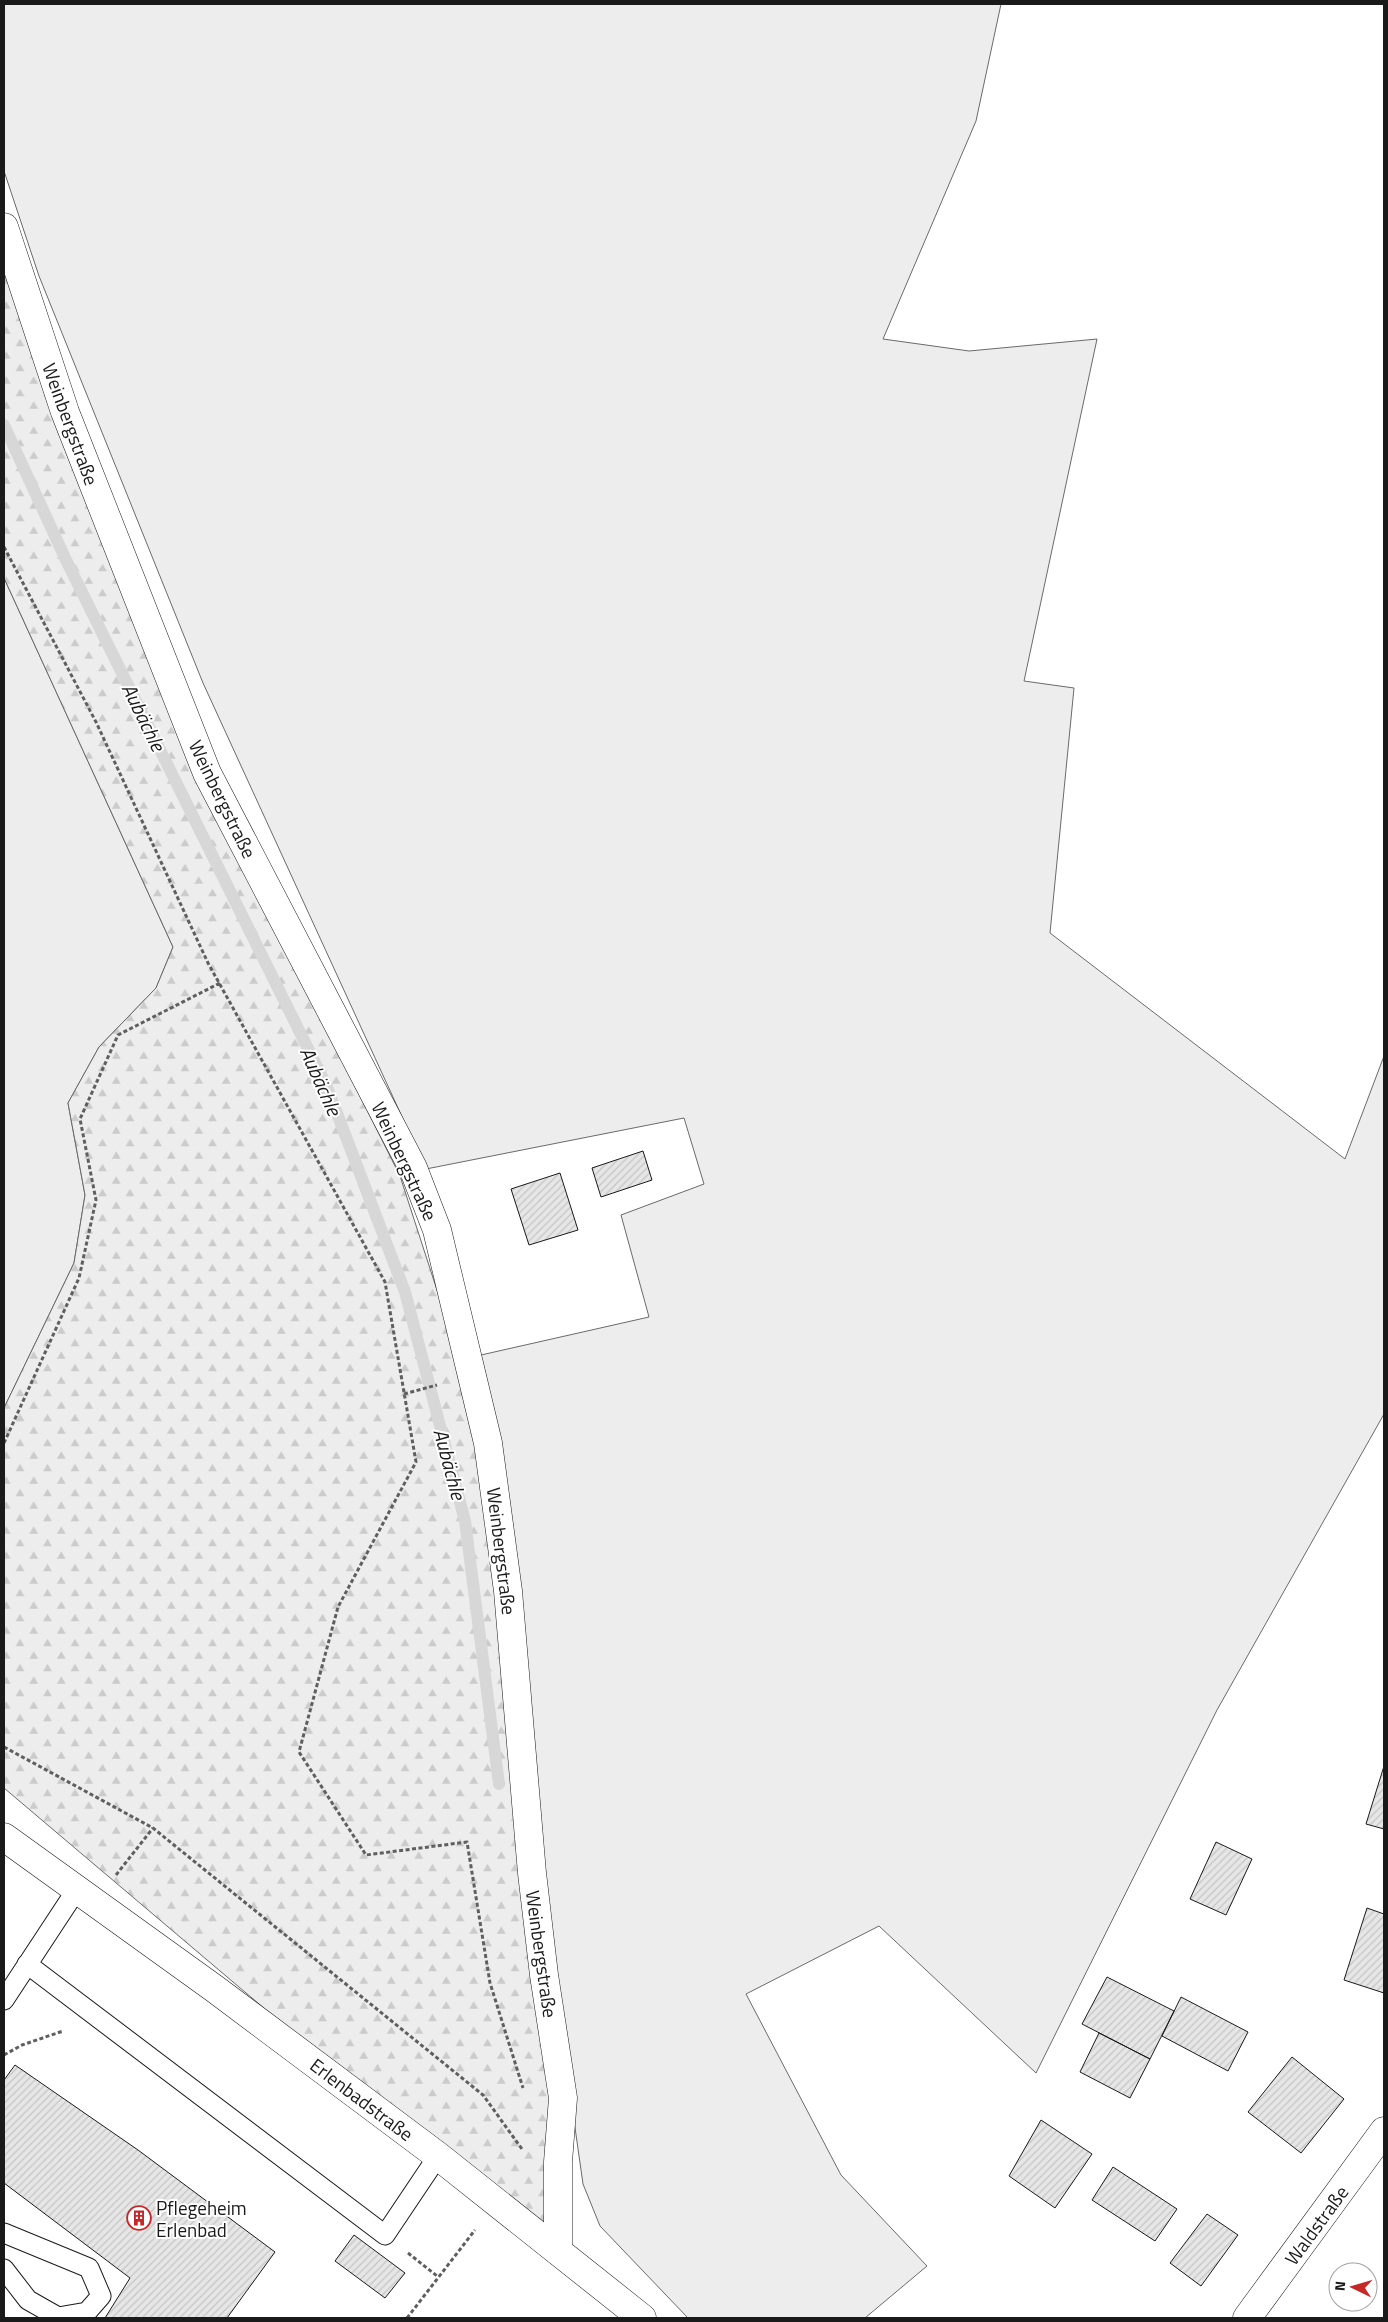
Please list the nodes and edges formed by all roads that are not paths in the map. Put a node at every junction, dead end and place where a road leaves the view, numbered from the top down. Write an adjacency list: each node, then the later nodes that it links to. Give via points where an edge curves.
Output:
1 (4, 227): 9 (street, Weinbergstraße, via 64,412 206,773 413,1168 437,1230 488,1443 508,1591 532,1873 563,2098 558,2162)
2 (4, 1837): 3 (street, Erlenbadstraße)
3 (86, 1896): 4 (lane); 7 (street, Erlenbadstraße)
4 (27, 1964): 5 (lane); 7 (lane, via 385,2235)
5 (4, 2000)
6 (1384, 2131): 12 (street, Waldstraße)
7 (438, 2156): 9 (street, Erlenbadstraße)
8 (4, 2233): 10 (lane, via 89,2268 101,2296 87,2312 58,2317 28,2300)
9 (558, 2251): 11 (street, Erlenbadstraße)
10 (4, 2269)
11 (642, 2318)
12 (1248, 2318)

